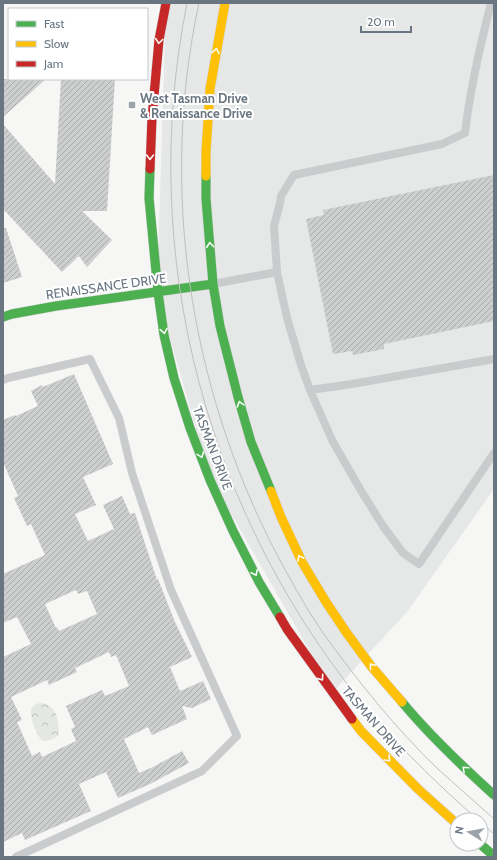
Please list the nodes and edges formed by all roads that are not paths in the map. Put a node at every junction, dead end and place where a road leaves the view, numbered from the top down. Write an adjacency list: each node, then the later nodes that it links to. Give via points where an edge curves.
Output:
1 (166, 3): 6 (main road, TASMAN DRIVE, one-way to 6, via 159,40 150,144 149,198)
2 (225, 3): 5 (main road, one-way to 2, via 206,199 206,152 210,89)
3 (491, 3): 4 (lane, via 475,70 465,133 442,144 294,175 281,196 274,226)
4 (277, 272): 5 (lane); 10 (lane, via 286,318)
5 (213, 284): 6 (main road, RENAISSANCE DRIVE); 12 (main road, one-way to 5, via 438,743 371,666 326,602 302,562 251,442 220,326)
6 (158, 292): 7 (main road, RENAISSANCE DRIVE, via 56,306); 13 (main road, TASMAN DRIVE, one-way to 13, via 174,378 190,428 210,480 259,582 334,696 362,731)
7 (3, 317)
8 (494, 359): 10 (lane)
9 (3, 380): 14 (lane, via 90,360 119,418 132,473 171,590 237,736 202,771)
10 (310, 390): 11 (lane, via 332,440 383,526 403,553 419,564)
11 (494, 453)
12 (494, 796)
13 (449, 817)
14 (16, 857)

